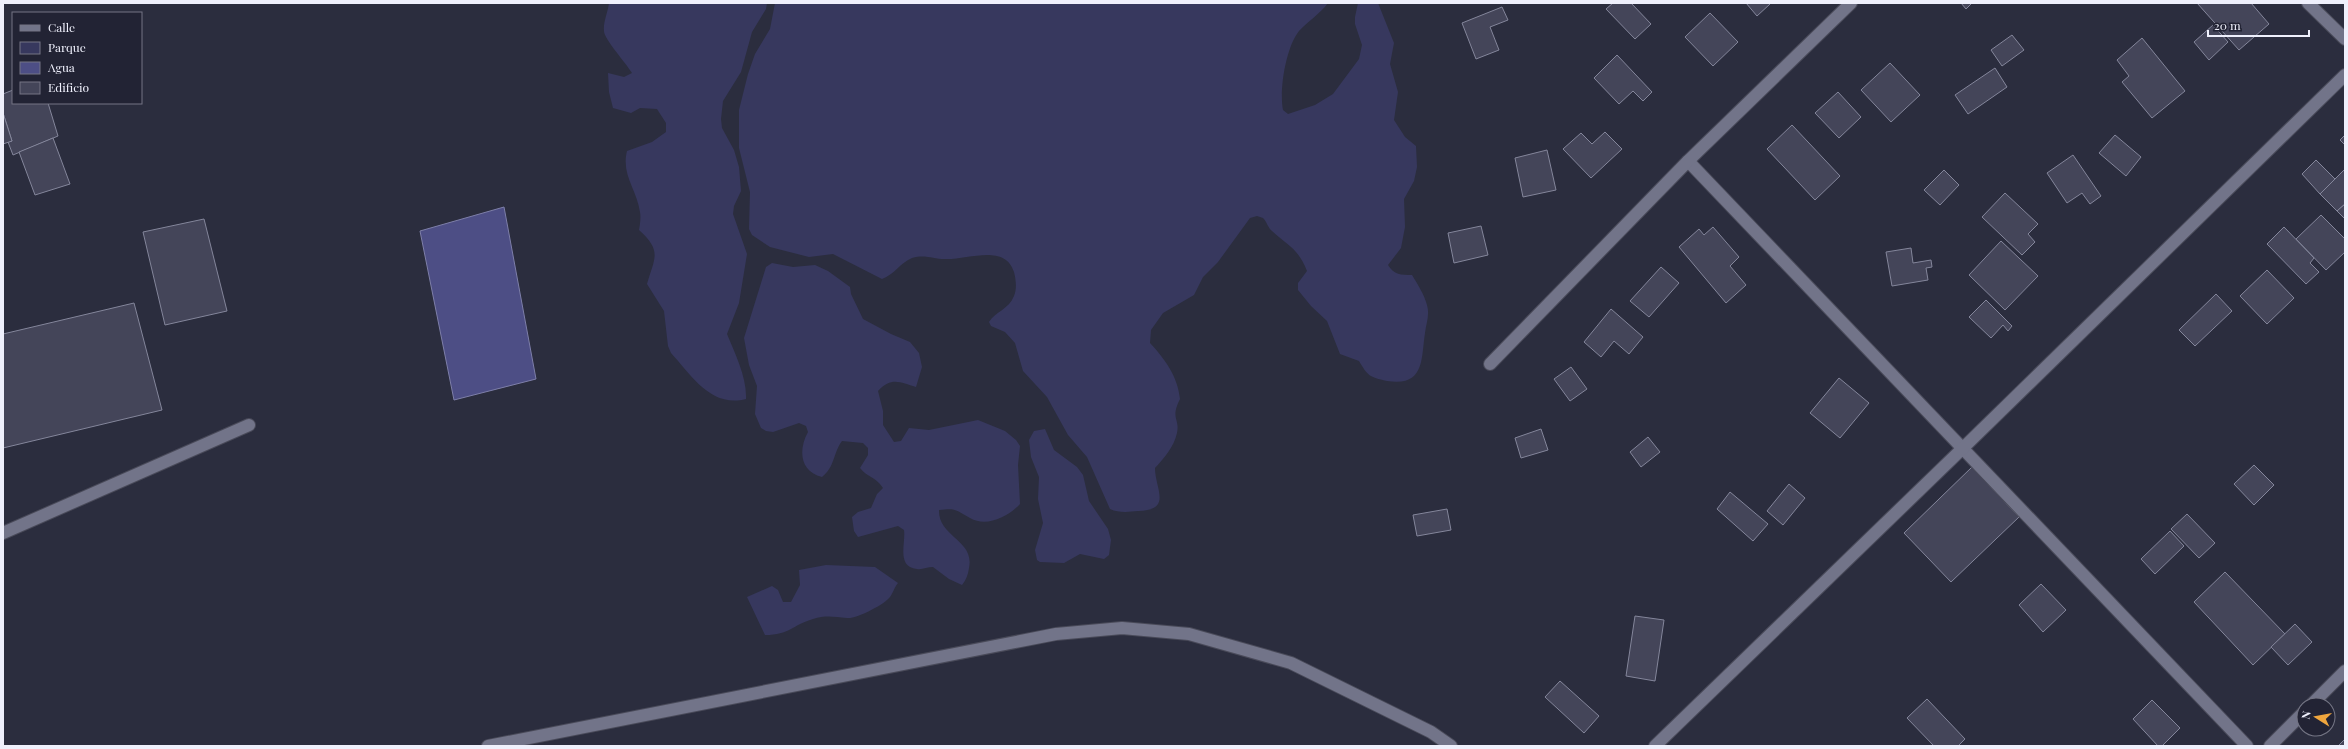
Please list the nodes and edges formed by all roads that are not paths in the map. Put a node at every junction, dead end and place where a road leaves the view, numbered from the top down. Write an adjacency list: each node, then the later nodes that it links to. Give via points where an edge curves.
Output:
1 (1851, 3): 5 (street)
2 (2308, 3): 3 (street)
3 (2345, 39)
4 (2345, 74): 8 (street)
5 (1688, 161): 6 (street); 8 (street)
6 (1490, 364)
7 (249, 425): 9 (street)
8 (1963, 448): 15 (street); 16 (street)
9 (3, 533)
10 (2345, 671): 11 (street)
11 (2319, 697)
12 (2296, 720): 17 (street)
13 (488, 746): 14 (street, via 1056,634 1122,628 1189,634 1292,663 1431,732)
14 (1451, 746)
15 (1655, 746)
16 (2247, 746)
17 (2270, 746)

